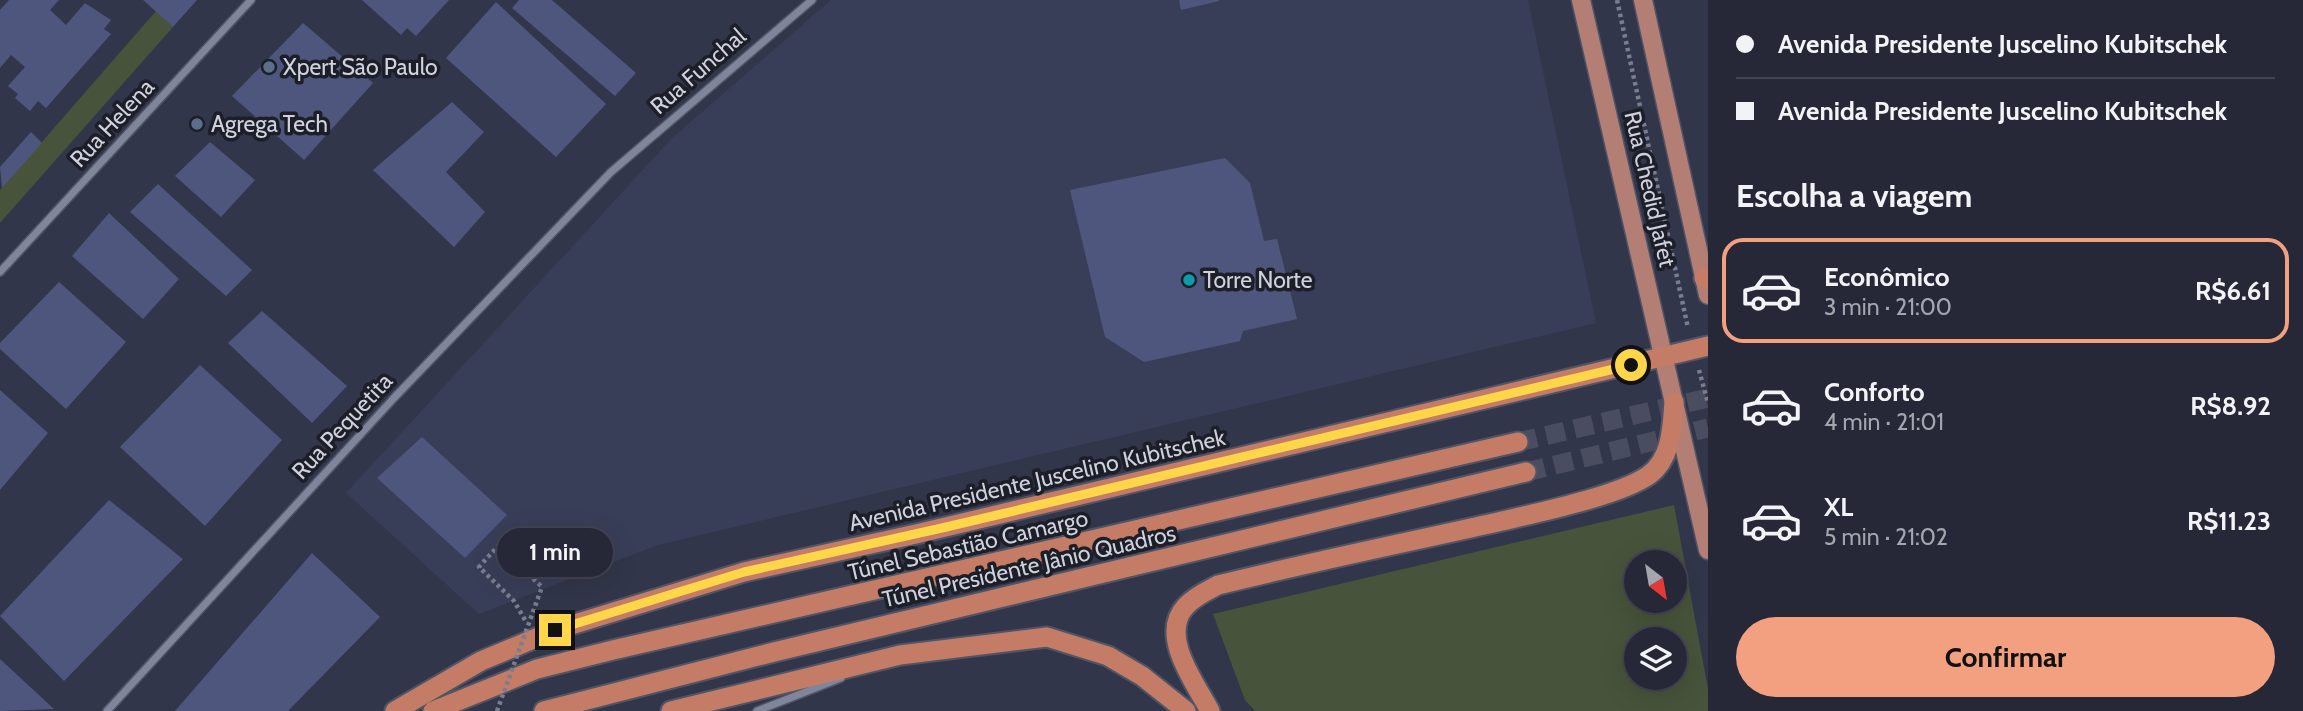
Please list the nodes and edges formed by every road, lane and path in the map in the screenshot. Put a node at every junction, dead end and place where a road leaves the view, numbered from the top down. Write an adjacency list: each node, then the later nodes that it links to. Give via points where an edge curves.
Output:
1 (251, 0): 7 (street, Rua Helena)
2 (812, 0): 6 (street, Rua Funchal)
3 (1581, 0): 10 (main road, Rua Chedid Jafet)
4 (1617, 0): 9 (path)
5 (1643, 0): 8 (main road, Rua Chedid Jafet)
6 (611, 172): 18 (street, Rua Pequetita, via 383,410)
7 (0, 272)
8 (1707, 284)
9 (1700, 348): 10 (highway, Avenida Presidente Juscelino Kubitschek); 12 (path)
10 (1664, 357): 11 (main road, Rua Chedid Jafet); 19 (highway, Avenida Presidente Juscelino Kubitschek, via 744,572 555,630 481,661)
11 (1673, 395): 15 (main road, Rua Chedid Jafet); 26 (highway, via 1672,434 1658,467 1621,488 1549,510 1218,585 1197,597 1178,619 1176,637)
12 (1708, 403)
13 (1518, 442): 20 (highway, Túnel Sebastião Camargo, via 613,650 537,669)
14 (1526, 472): 22 (highway, Túnel Presidente Jânio Quadros)
15 (1708, 551)
16 (514, 601): 21 (path, bridge, via 478,567 498,546 542,587)
17 (900, 655): 23 (highway); 24 (street); 25 (highway, via 1047,637 1108,656)
18 (107, 711)
19 (395, 711)
20 (433, 711)
21 (497, 711)
22 (544, 711)
23 (671, 711)
24 (757, 711)
25 (1186, 711)
26 (1210, 711)

